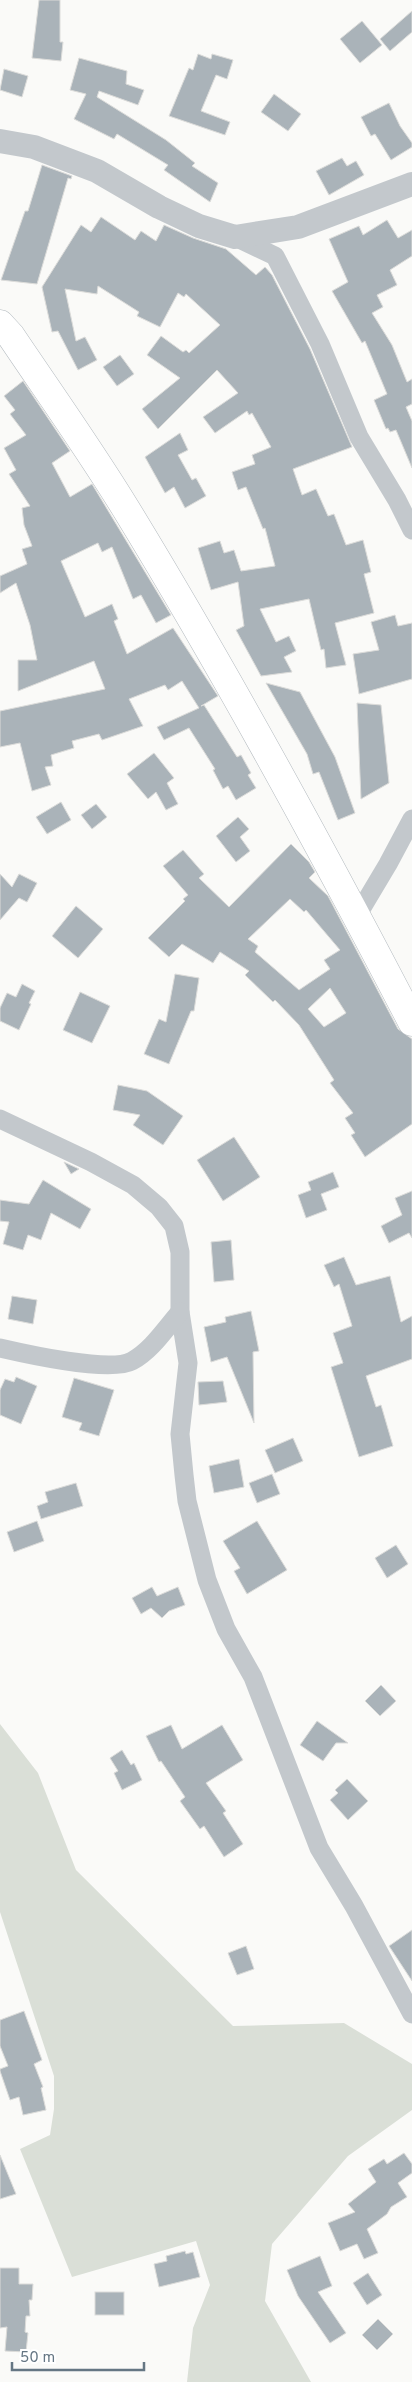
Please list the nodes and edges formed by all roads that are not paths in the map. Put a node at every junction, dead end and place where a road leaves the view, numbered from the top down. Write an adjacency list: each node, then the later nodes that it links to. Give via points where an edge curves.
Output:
1 (0, 141): 3 (street, via 34,147 97,171 159,207 200,226)
2 (412, 184): 3 (street, via 298,227)
3 (235, 237): 5 (street, via 275,256 320,344 359,437)
4 (0, 324): 7 (main road, via 126,508)
5 (412, 530)
6 (412, 819): 7 (street)
7 (357, 916): 8 (main road)
8 (412, 1022)
9 (0, 1119): 10 (street, via 133,1185 159,1208 174,1226 180,1252)
10 (180, 1312): 11 (street, via 147,1351 130,1362 110,1365 39,1357); 12 (street, via 188,1363 180,1434 184,1475 187,1501 207,1580 226,1629 253,1677 319,1848)
11 (0, 1348)
12 (412, 2014)

